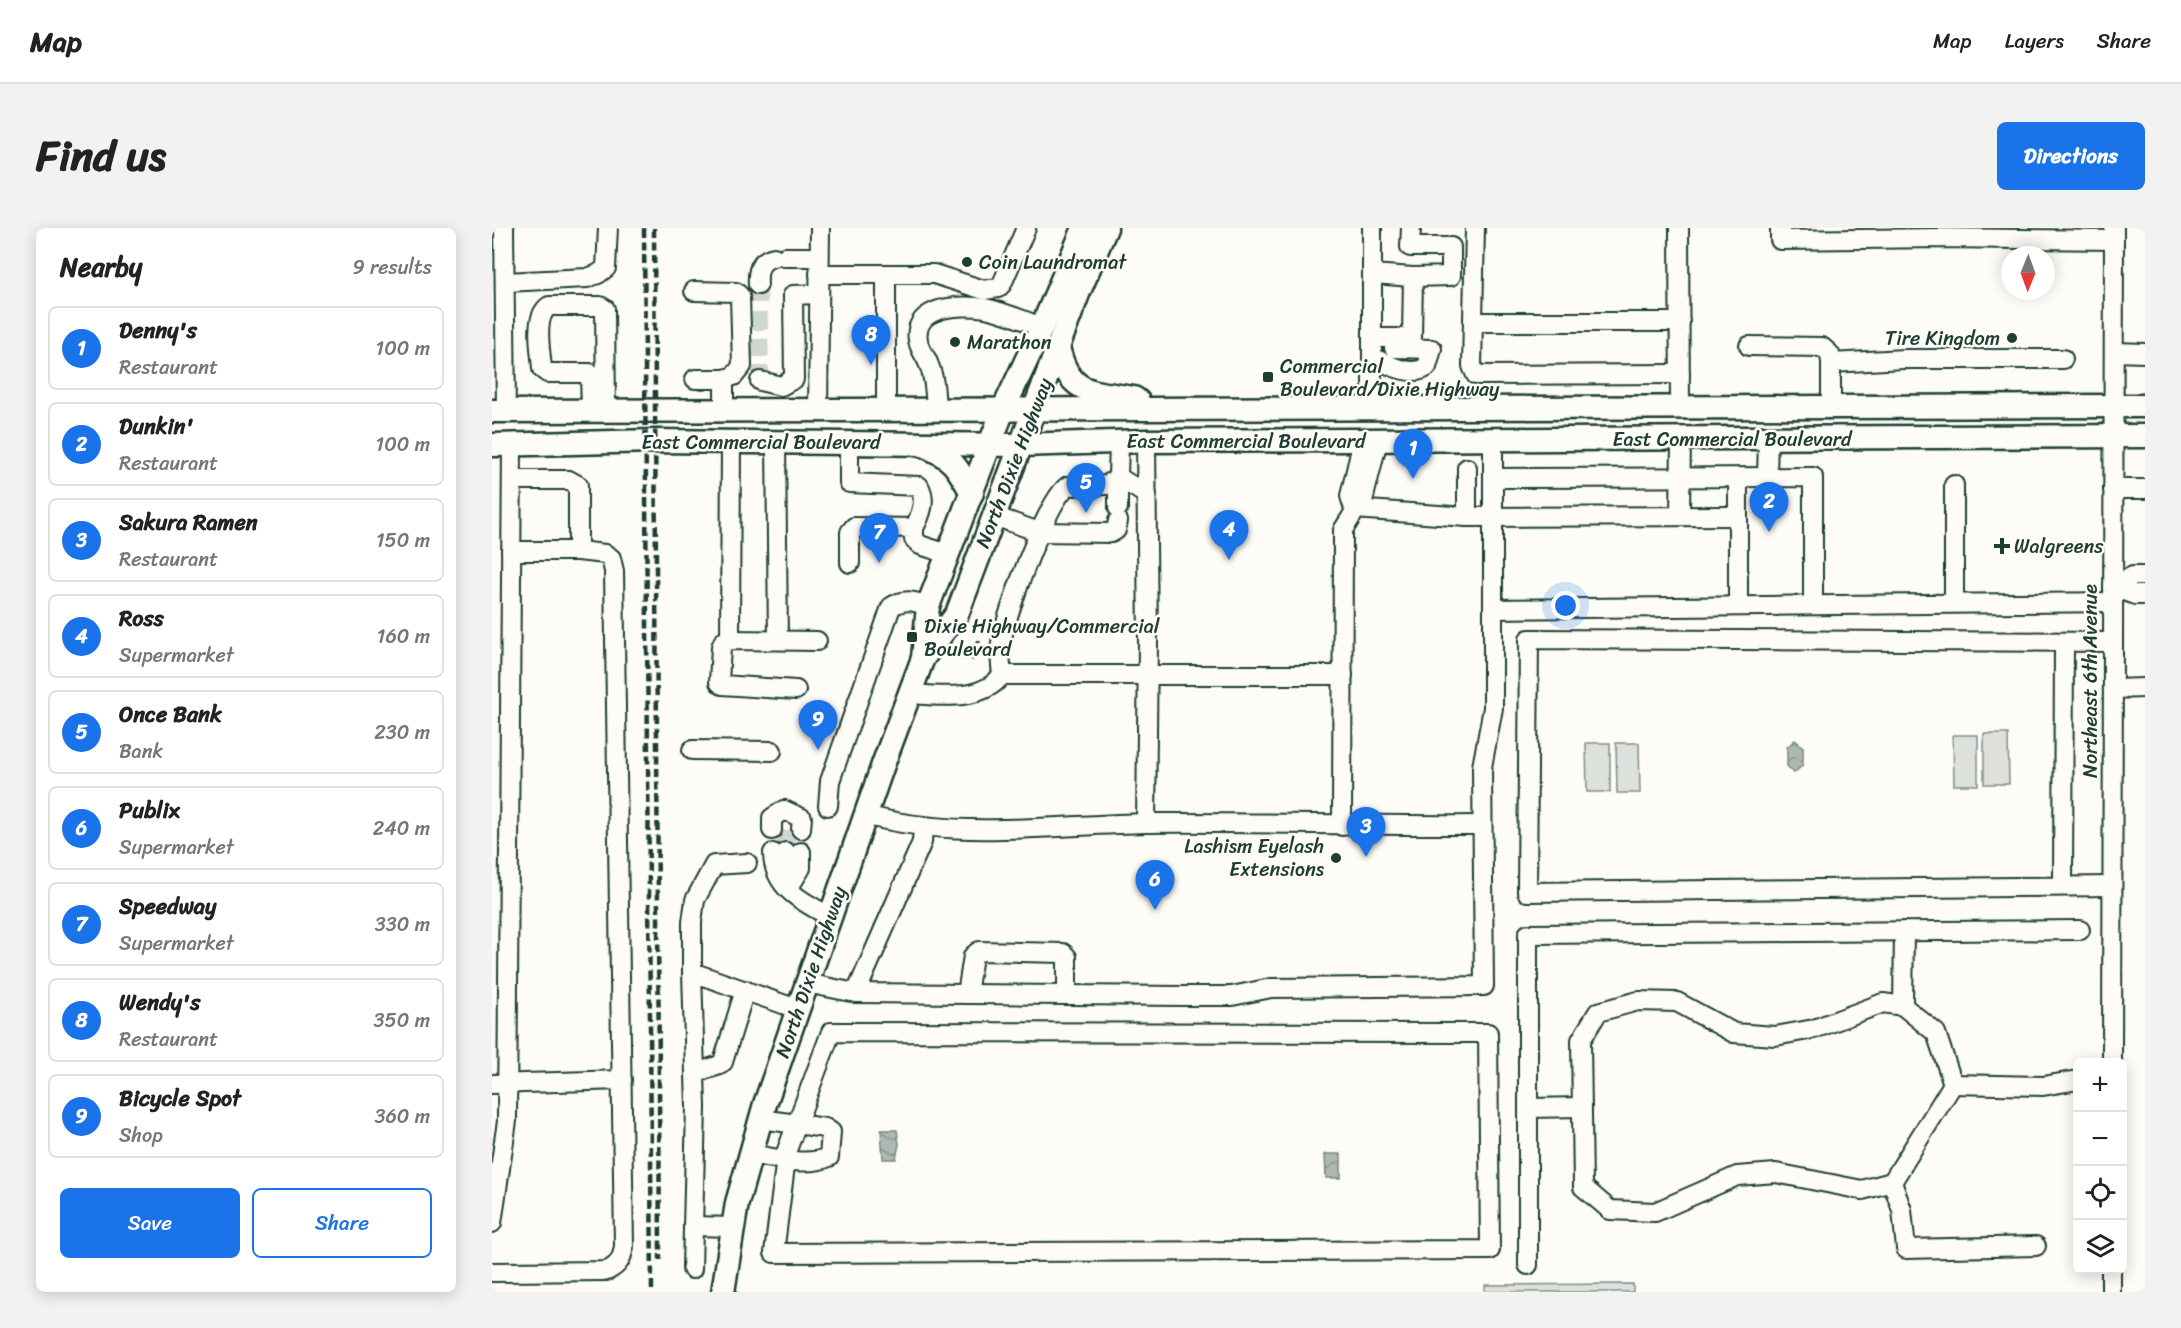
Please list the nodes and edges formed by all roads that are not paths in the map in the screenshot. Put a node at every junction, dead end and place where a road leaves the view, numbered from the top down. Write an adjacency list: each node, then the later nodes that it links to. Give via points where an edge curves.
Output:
1 (504, 228): 18 (street)
2 (608, 228): 18 (street, via 606,268 598,274 587,278)
3 (820, 228): 14 (street)
4 (1026, 228): 15 (street, via 998,288 984,290 934,274)
5 (1084, 228): 25 (main road, North Dixie Highway)
6 (1106, 228): 27 (main road, North Dixie Highway)
7 (1372, 228): 16 (street)
8 (1411, 228): 17 (street, via 1410,247 1451,247 1451,276)
9 (1475, 228): 23 (street)
10 (1679, 228): 24 (street)
11 (1941, 233): 12 (street); 13 (street)
12 (1780, 234)
13 (2114, 234): 29 (street, Northeast 6th Avenue)
14 (819, 265): 15 (street); 19 (street, via 768,258 759,267); 21 (street)
15 (886, 274): 43 (street)
16 (1372, 274): 17 (street); 28 (street)
17 (1413, 277): 28 (street, via 1412,338)
18 (505, 282): 22 (street)
19 (758, 285)
20 (694, 291): 36 (street, via 736,292 740,296 742,366 734,376)
21 (819, 294): 51 (street, via 793,295 794,380 781,386 760,377); 52 (street)
22 (498, 310): 48 (street)
23 (1474, 322): 24 (street); 34 (street, via 1472,366 1473,372 1481,377)
24 (1680, 322): 34 (street)
25 (1042, 327): 44 (street, via 982,308 952,307 926,316 917,338 934,382); 45 (main road, North Dixie Highway)
26 (1749, 346): 32 (street, via 1822,347 1830,354)
27 (1058, 347): 46 (main road, North Dixie Highway); 47 (main road, via 1062,366 1082,389 1134,398)
28 (1372, 347): 41 (street)
29 (2114, 352): 30 (street); 38 (street, Northeast 6th Avenue)
30 (2145, 352)
31 (2063, 358): 32 (street, via 1904,358)
32 (1831, 363): 40 (street)
33 (598, 373): 33 (street, via 605,309 549,306 540,318 542,369 547,373); 49 (street)
34 (1680, 374): 39 (street)
35 (695, 379): 36 (street)
36 (724, 379): 50 (street)
37 (2145, 406): 38 (main road, East Commercial Boulevard)
38 (2113, 407): 40 (main road, East Commercial Boulevard); 54 (street, Northeast 6th Avenue)
39 (1680, 408): 40 (main road, East Commercial Boulevard); 42 (main road, East Commercial Boulevard); 58 (main road, via 1674,417 1653,424 1548,425)
40 (1842, 408): 59 (main road, via 1824,418 1708,421 1695,426)
41 (1372, 409): 42 (main road, East Commercial Boulevard); 47 (main road, East Commercial Boulevard); 61 (main road, via 1346,424 1303,427 1292,432)
42 (1494, 409): 56 (main road, via 1476,419 1396,422 1371,432)
43 (886, 410): 44 (main road, East Commercial Boulevard); 52 (main road, East Commercial Boulevard)
44 (936, 410): 45 (main road, East Commercial Boulevard)
45 (1003, 410): 46 (main road, East Commercial Boulevard); 67 (main road, North Dixie Highway)
46 (1034, 410): 47 (main road, East Commercial Boulevard); 69 (main road, North Dixie Highway)
47 (1148, 410)
48 (499, 411): 49 (main road, East Commercial Boulevard)
49 (598, 411): 50 (main road, East Commercial Boulevard)
50 (724, 411): 51 (main road, East Commercial Boulevard)
51 (760, 411): 52 (main road, East Commercial Boulevard)
52 (818, 411)
53 (2145, 436): 54 (main road, East Commercial Boulevard)
54 (2113, 437): 55 (main road, East Commercial Boulevard); 78 (street, Northeast 6th Avenue)
55 (1767, 439): 59 (main road, East Commercial Boulevard); 72 (street)
56 (1371, 440): 57 (main road, East Commercial Boulevard); 61 (main road, East Commercial Boulevard); 82 (street, via 1350,496)
57 (1493, 440): 58 (main road, East Commercial Boulevard); 73 (street)
58 (1518, 440): 59 (main road, East Commercial Boulevard)
59 (1681, 440): 74 (street)
60 (1146, 441): 61 (main road, East Commercial Boulevard); 65 (main road, East Commercial Boulevard); 81 (street)
61 (1286, 441)
62 (731, 442): 63 (main road, East Commercial Boulevard); 68 (main road, East Commercial Boulevard); 102 (street)
63 (776, 442): 64 (main road, East Commercial Boulevard); 103 (street)
64 (849, 442): 66 (main road, East Commercial Boulevard); 88 (street, via 849,483 919,486 922,509)
65 (1119, 442): 69 (main road, East Commercial Boulevard); 71 (street)
66 (919, 443): 67 (main road, East Commercial Boulevard); 80 (main road, via 945,454)
67 (991, 443): 69 (main road, East Commercial Boulevard); 80 (main road, North Dixie Highway)
68 (502, 445): 76 (street)
69 (1020, 445): 83 (main road, North Dixie Highway)
70 (1467, 468): 87 (street)
71 (1118, 477): 81 (street); 89 (street, via 1107,485 1063,489); 89 (street, via 1116,530)
72 (1767, 477): 75 (street); 98 (street, via 1813,477)
73 (1493, 478): 74 (street); 84 (street)
74 (1681, 478): 75 (street); 85 (street)
75 (1738, 478): 86 (street)
76 (512, 480): 90 (street); 91 (street, via 569,480 578,485)
77 (1954, 485): 97 (street)
78 (2113, 489): 79 (street); 95 (street, Northeast 6th Avenue)
79 (2145, 489)
80 (972, 493): 92 (main road, North Dixie Highway)
81 (1147, 495): 108 (street)
82 (1354, 509): 87 (street); 110 (street, via 1343,530)
83 (994, 516): 89 (street); 107 (main road, North Dixie Highway, via 957,614)
84 (1493, 516): 85 (street); 87 (street); 101 (street)
85 (1680, 516): 86 (street)
86 (1738, 516): 100 (street)
87 (1467, 517)
88 (914, 528): 92 (street, via 914,539 920,545); 93 (street, via 850,529)
89 (1040, 532): 109 (street, via 1001,641)
90 (511, 551): 91 (street); 143 (street)
91 (578, 551): 141 (street, via 605,554 611,558 614,571)
92 (948, 554): 99 (main road, North Dixie Highway)
93 (850, 564)
94 (2145, 576): 95 (street, via 2133,576)
95 (2113, 594): 96 (street); 97 (street); 105 (street, Northeast 6th Avenue)
96 (2145, 595)
97 (1954, 603): 98 (street)
98 (1813, 605): 100 (street)
99 (928, 606): 107 (main road, North Dixie Highway); 117 (street, via 911,600 891,607 830,781)
100 (1738, 606): 101 (street)
101 (1494, 609): 121 (street, via 1493,708 1482,767)
102 (730, 640): 103 (street); 113 (street, via 721,647 722,685)
103 (778, 640): 104 (street)
104 (817, 641)
105 (2113, 642): 106 (street); 112 (street, Northeast 6th Avenue)
106 (2064, 643): 126 (street); 126 (street, via 1529,639 1527,892)
107 (923, 658): 114 (main road, North Dixie Highway)
108 (1148, 674): 109 (street); 110 (street); 120 (street)
109 (1002, 675): 114 (street, via 981,689 962,695)
110 (1343, 675): 122 (street)
111 (2145, 688): 112 (street)
112 (2113, 689): 127 (street, Northeast 6th Avenue)
113 (796, 690)
114 (910, 694): 119 (main road, North Dixie Highway)
115 (692, 750): 116 (street)
116 (772, 750)
117 (828, 806)
118 (784, 808): 118 (street, via 802,818 786,830 772,818)
119 (865, 815): 123 (street); 128 (main road, North Dixie Highway)
120 (1146, 824): 122 (street); 123 (street)
121 (1482, 825): 122 (street); 136 (street, via 1484,987 1271,988 1232,996)
122 (1342, 826)
123 (923, 827): 134 (street, via 922,842)
124 (787, 852): 128 (street, via 795,865 788,889 805,904)
125 (747, 863): 131 (street, via 714,865 695,900)
126 (2063, 885): 127 (street)
127 (2112, 886): 139 (street, Northeast 6th Avenue)
128 (829, 916): 132 (main road, North Dixie Highway)
129 (2080, 930): 130 (street)
130 (1904, 931): 137 (street); 148 (street, via 1528,934)
131 (692, 972): 133 (street); 140 (street)
132 (806, 983): 134 (street); 138 (main road, North Dixie Highway)
133 (745, 990): 138 (street); 140 (street, via 723,1062)
134 (856, 993): 135 (street)
135 (967, 994): 136 (street); 136 (street, via 973,956 979,951 1064,953)
136 (1067, 995)
137 (1903, 1006): 144 (street, via 1936,1033); 147 (street, via 1882,1003 1814,1029 1775,1036 1734,1033 1677,1002 1638,1001 1598,1012 1581,1040)
138 (797, 1009): 149 (main road, North Dixie Highway)
139 (2112, 1058)
140 (695, 1073): 155 (street)
141 (621, 1080): 143 (street); 160 (street, via 624,1246 616,1266 607,1271)
142 (2073, 1081): 145 (street)
143 (500, 1084): 154 (street, via 507,1121)
144 (1953, 1084): 145 (street); 153 (street)
145 (2043, 1086): 146 (street)
146 (2073, 1094)
147 (1582, 1107): 148 (street); 153 (street, via 1583,1187 1610,1210 1655,1212 1737,1176 1776,1173 1862,1190)
148 (1528, 1108): 158 (street)
149 (761, 1119): 150 (street); 151 (main road, North Dixie Highway)
150 (796, 1125): 152 (street); 152 (street, via 831,1132 829,1157); 152 (street, via 831,1032 1488,1033 1490,1250 774,1253)
151 (751, 1154): 152 (street); 156 (main road, North Dixie Highway)
152 (786, 1160)
153 (1892, 1182): 157 (street, via 1902,1210 1906,1249)
154 (492, 1223)
155 (693, 1226): 156 (street); 159 (street)
156 (733, 1227): 162 (main road, North Dixie Highway)
157 (2036, 1246)
158 (1528, 1265)
159 (692, 1269)
160 (492, 1272)
161 (2111, 1274): 163 (street)
162 (723, 1292)
163 (2111, 1292)

